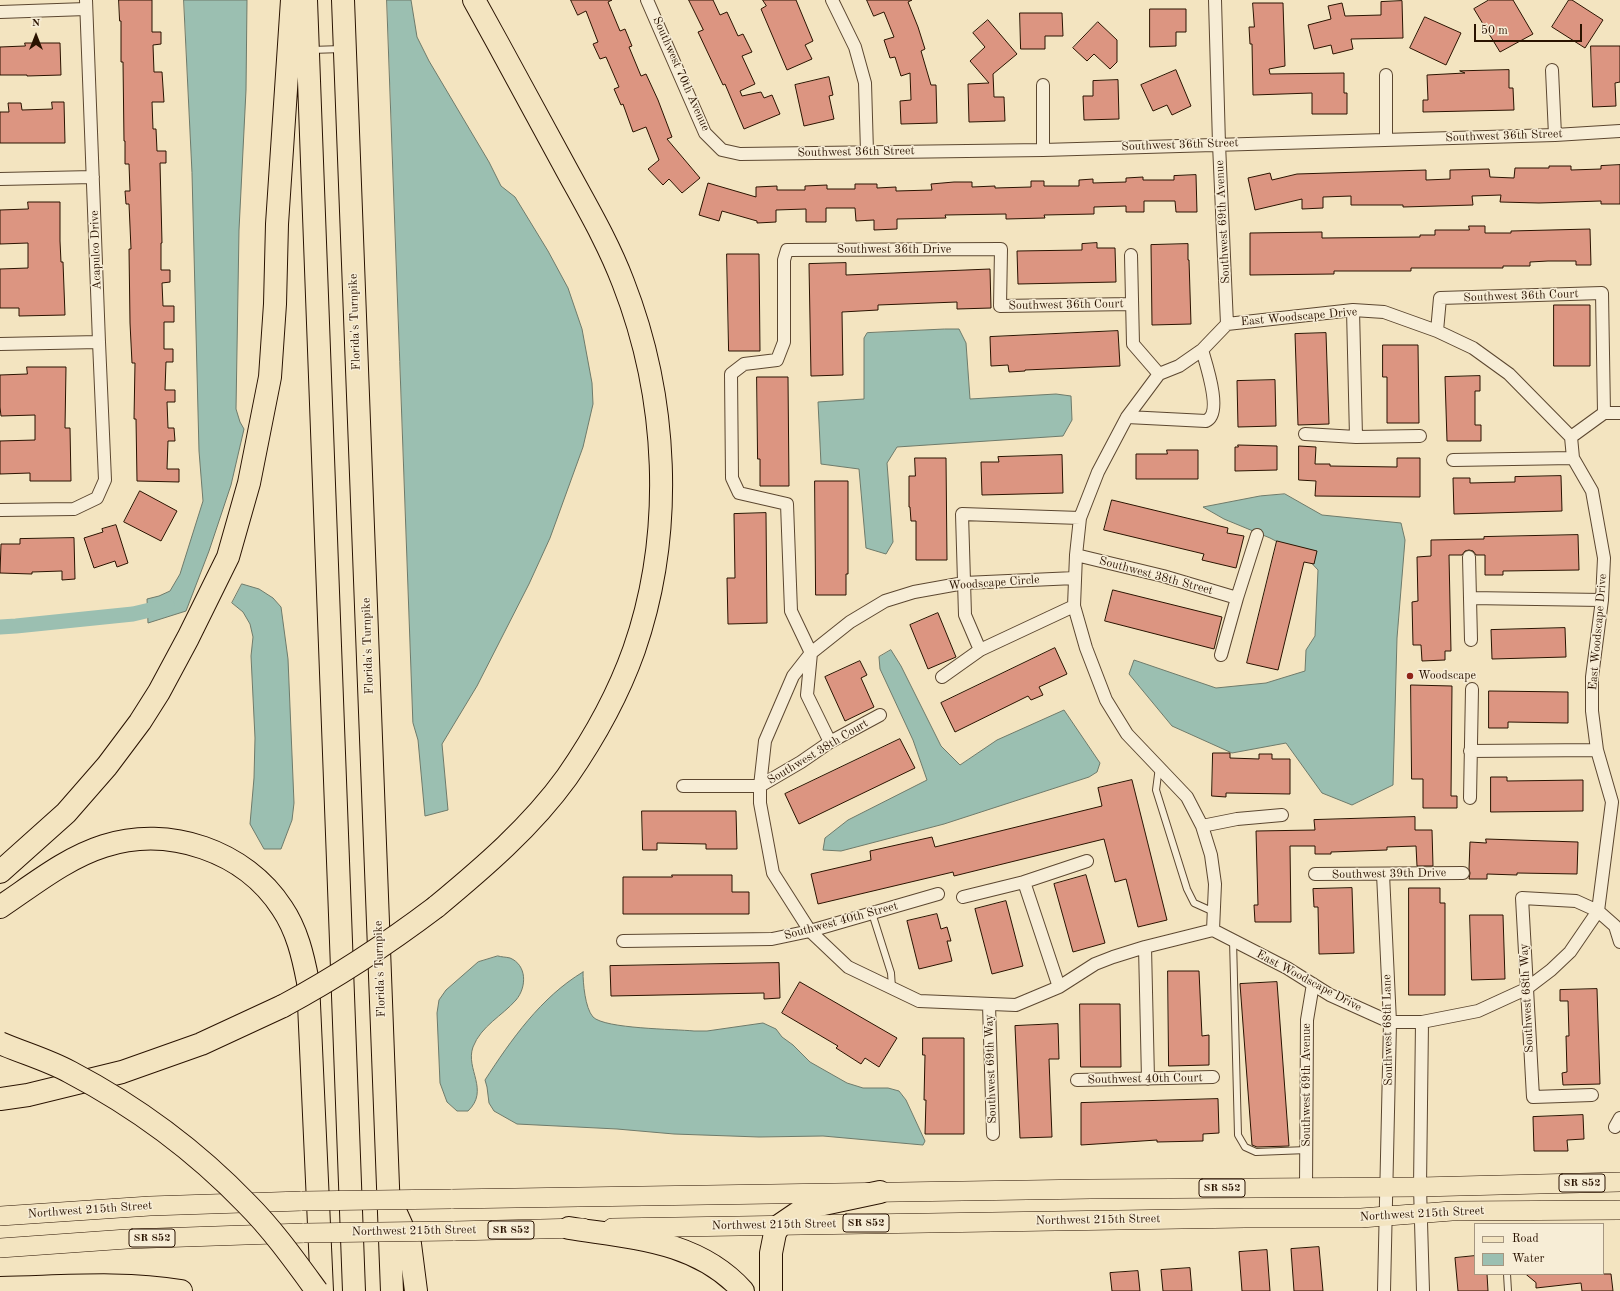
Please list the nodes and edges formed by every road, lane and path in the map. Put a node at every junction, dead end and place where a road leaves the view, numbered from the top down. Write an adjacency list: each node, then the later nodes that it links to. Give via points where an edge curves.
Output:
1 (292, 0): 56 (highway, via 270,377 250,483 228,557)
2 (306, 0): 11 (highway)
3 (343, 0): 10 (highway, Florida's Turnpike)
4 (474, 0): 102 (highway, bridge, via 601,233 624,283 652,383 660,447 660,517 652,581 644,616 621,681 605,716 566,778 545,804 495,856 436,907 354,965 283,1006 202,1044 122,1072)
5 (647, 0): 21 (street, Southwest 70th Avenue, via 705,133 722,150)
6 (832, 0): 20 (street, via 855,47 865,84)
7 (1215, 0): 18 (street, Southwest 69th Avenue)
8 (86, 5): 9 (street); 22 (street, Acapulco Drive)
9 (0, 12)
10 (345, 48): 11 (lane); 110 (highway, Florida's Turnpike)
11 (308, 50): 123 (highway)
12 (1552, 70): 16 (street)
13 (1386, 75): 17 (street)
14 (1043, 85): 19 (street)
15 (1620, 131): 16 (street, Southwest 36th Street)
16 (1555, 135): 17 (street, Southwest 36th Street)
17 (1386, 140): 18 (street, Southwest 36th Street)
18 (1219, 144): 19 (street, Southwest 36th Street); 28 (street, Southwest 69th Avenue)
19 (1043, 150): 20 (street, Southwest 36th Street)
20 (867, 152): 21 (street, Southwest 36th Street)
21 (740, 154)
22 (93, 177): 23 (street); 30 (street, Acapulco Drive)
23 (0, 180)
24 (1130, 255): 25 (street)
25 (1131, 304): 26 (street, Southwest 36th Court); 33 (street, via 1133,344)
26 (1000, 306): 57 (street, Southwest 36th Drive, via 1001,249 787,250 784,260 784,342 777,360 744,364 731,374 732,478 739,493 786,504 791,611)
27 (1353, 310): 28 (street, East Woodscape Drive); 29 (street, East Woodscape Drive, via 1384,312); 39 (street)
28 (1227, 324): 32 (street)
29 (1436, 331): 34 (street, Southwest 36th Court, via 1440,298 1602,294); 40 (street, East Woodscape Drive, via 1473,348 1509,374)
30 (98, 342): 31 (street); 43 (street, Acapulco Drive, via 105,480 97,498 74,509)
31 (0, 344)
32 (1202, 350): 33 (street, via 1179,366); 36 (street, via 1214,392 1210,419 1206,421)
33 (1159, 374): 36 (street)
34 (1604, 413): 35 (street); 40 (street)
35 (1620, 413)
36 (1127, 417): 44 (street, via 1098,472)
37 (1305, 434): 39 (street)
38 (1420, 436): 39 (street)
39 (1356, 437)
40 (1571, 437): 41 (street, East Woodscape Drive)
41 (1573, 458): 42 (street); 52 (street, East Woodscape Drive, via 1592,491 1604,558)
42 (1453, 460)
43 (0, 510)
44 (1080, 518): 46 (street); 49 (street, via 962,514)
45 (1256, 535): 50 (street)
46 (1076, 555): 48 (street); 50 (street, Southwest 38th Street, via 1163,576)
47 (1469, 557): 51 (street)
48 (1075, 578): 49 (street, Woodscape Circle); 53 (street)
49 (964, 583): 55 (street, via 965,615); 57 (street, Woodscape Circle, via 914,592 885,602 850,622)
50 (1236, 598): 58 (street)
51 (1470, 598): 52 (street); 54 (street)
52 (1602, 600): 63 (street, East Woodscape Drive, via 1592,677 1592,711)
53 (1074, 606): 55 (street); 65 (street, via 1086,648 1106,700 1127,734)
54 (1471, 640)
55 (980, 650): 59 (street)
56 (179, 653): 71 (highway, via 79,780); 73 (highway, via 140,722 107,766 66,813)
57 (811, 653): 62 (street, via 806,695); 67 (street, Woodscape Circle, via 793,676 766,741)
58 (1221, 655)
59 (942, 677)
60 (1472, 689): 64 (street)
61 (880, 715): 62 (street, Southwest 38th Court)
62 (830, 742): 67 (street, Southwest 38th Court)
63 (1597, 750): 64 (street); 81 (street, East Woodscape Drive, via 1612,802)
64 (1470, 751): 68 (street)
65 (1159, 767): 70 (street, via 1187,797); 82 (lane, via 1156,790 1187,889 1194,903)
66 (682, 786): 67 (street, Southwest 38th Court)
67 (760, 786): 85 (street, Woodscape Circle, via 760,803 773,873)
68 (1470, 798)
69 (1282, 815): 70 (street, via 1237,819)
70 (1202, 826): 82 (street, via 1211,855 1215,884)
71 (0, 854)
72 (1087, 860): 77 (street)
73 (0, 872)
74 (1464, 872): 76 (street, Southwest 39th Drive)
75 (1315, 874): 76 (street, Southwest 39th Drive)
76 (1383, 874): 95 (street, Southwest 68th Lane)
77 (1024, 882): 79 (street); 91 (street)
78 (938, 894): 83 (street, Southwest 40th Street)
79 (963, 897)
80 (0, 908): 122 (highway, via 64,864 85,853 122,841 144,839 165,839 203,847 241,867 270,892 292,926 299,943 308,982)
81 (1598, 911): 88 (street, via 1616,926); 93 (street, East Woodscape Drive, via 1570,952); 93 (street, Southwest 68th Way, via 1576,901 1522,898)
82 (1214, 912): 84 (street)
83 (872, 913): 85 (street, Southwest 40th Street); 92 (lane, via 891,973)
84 (1213, 930): 86 (street, East Woodscape Drive); 89 (street)
85 (810, 931): 87 (street, Southwest 40th Street, via 772,939); 92 (street, Woodscape Circle, via 848,967)
86 (1233, 940): 90 (street, East Woodscape Drive); 104 (lane, via 1238,1135 1245,1147 1256,1152)
87 (623, 941)
88 (1620, 942)
89 (1145, 946): 91 (street, via 1095,964); 99 (street)
90 (1313, 984): 95 (street, East Woodscape Drive, via 1348,1004); 104 (street, Southwest 69th Avenue, via 1307,1020)
91 (1059, 987): 94 (street, via 1016,1005)
92 (892, 988): 94 (street, Woodscape Circle, via 919,1001)
93 (1526, 989): 96 (street, East Woodscape Drive, via 1478,1011); 101 (street, Southwest 68th Way, via 1533,1097)
94 (989, 1005): 103 (street, Southwest 69th Way)
95 (1390, 1022): 96 (street, East Woodscape Drive); 107 (street, Southwest 68th Lane)
96 (1422, 1022): 108 (street)
97 (0, 1043): 121 (highway, bridge, via 69,1072 137,1112 201,1159 247,1204)
98 (1213, 1077): 99 (street, Southwest 40th Court)
99 (1148, 1079): 100 (street, Southwest 40th Court)
100 (1077, 1080)
101 (1592, 1096)
102 (0, 1099)
103 (993, 1134)
104 (1307, 1150): 106 (street, Southwest 69th Avenue)
105 (1620, 1182): 108 (main road, Northwest 215th Street / SR 852)
106 (1306, 1187): 107 (main road, Northwest 215th Street / SR 852); 109 (main road, Northwest 215th Street / SR 852)
107 (1387, 1187): 108 (main road, Northwest 215th Street / SR 852); 114 (street, Southwest 68th Lane)
108 (1420, 1187): 112 (street)
109 (880, 1192): 113 (main road, Northwest 215th Street / SR 852, bridge, via 302,1201 150,1206); 115 (highway, via 805,1208)
110 (388, 1196): 124 (highway, Florida's Turnpike); 125 (highway, via 410,1244)
111 (1620, 1210): 112 (main road, Northwest 215th Street / SR 852, via 1452,1211)
112 (1420, 1214): 114 (main road, Northwest 215th Street / SR 852); 129 (street)
113 (0, 1216)
114 (1386, 1216): 115 (main road, Northwest 215th Street / SR 852); 128 (street, Southwest 68th Lane)
115 (780, 1225): 116 (main road, Northwest 215th Street / SR 852); 127 (highway, via 771,1253)
116 (569, 1228): 117 (main road, Northwest 215th Street / SR 852, bridge, via 127,1239); 126 (highway, via 647,1239 685,1251 716,1267)
117 (0, 1248)
118 (1507, 1275): 130 (lane)
119 (0, 1288): 120 (highway, via 118,1285)
120 (181, 1291)
121 (317, 1291)
122 (322, 1291)
123 (354, 1291)
124 (392, 1291)
125 (416, 1291)
126 (743, 1291)
127 (771, 1291)
128 (1384, 1291)
129 (1423, 1291)
130 (1508, 1291)

